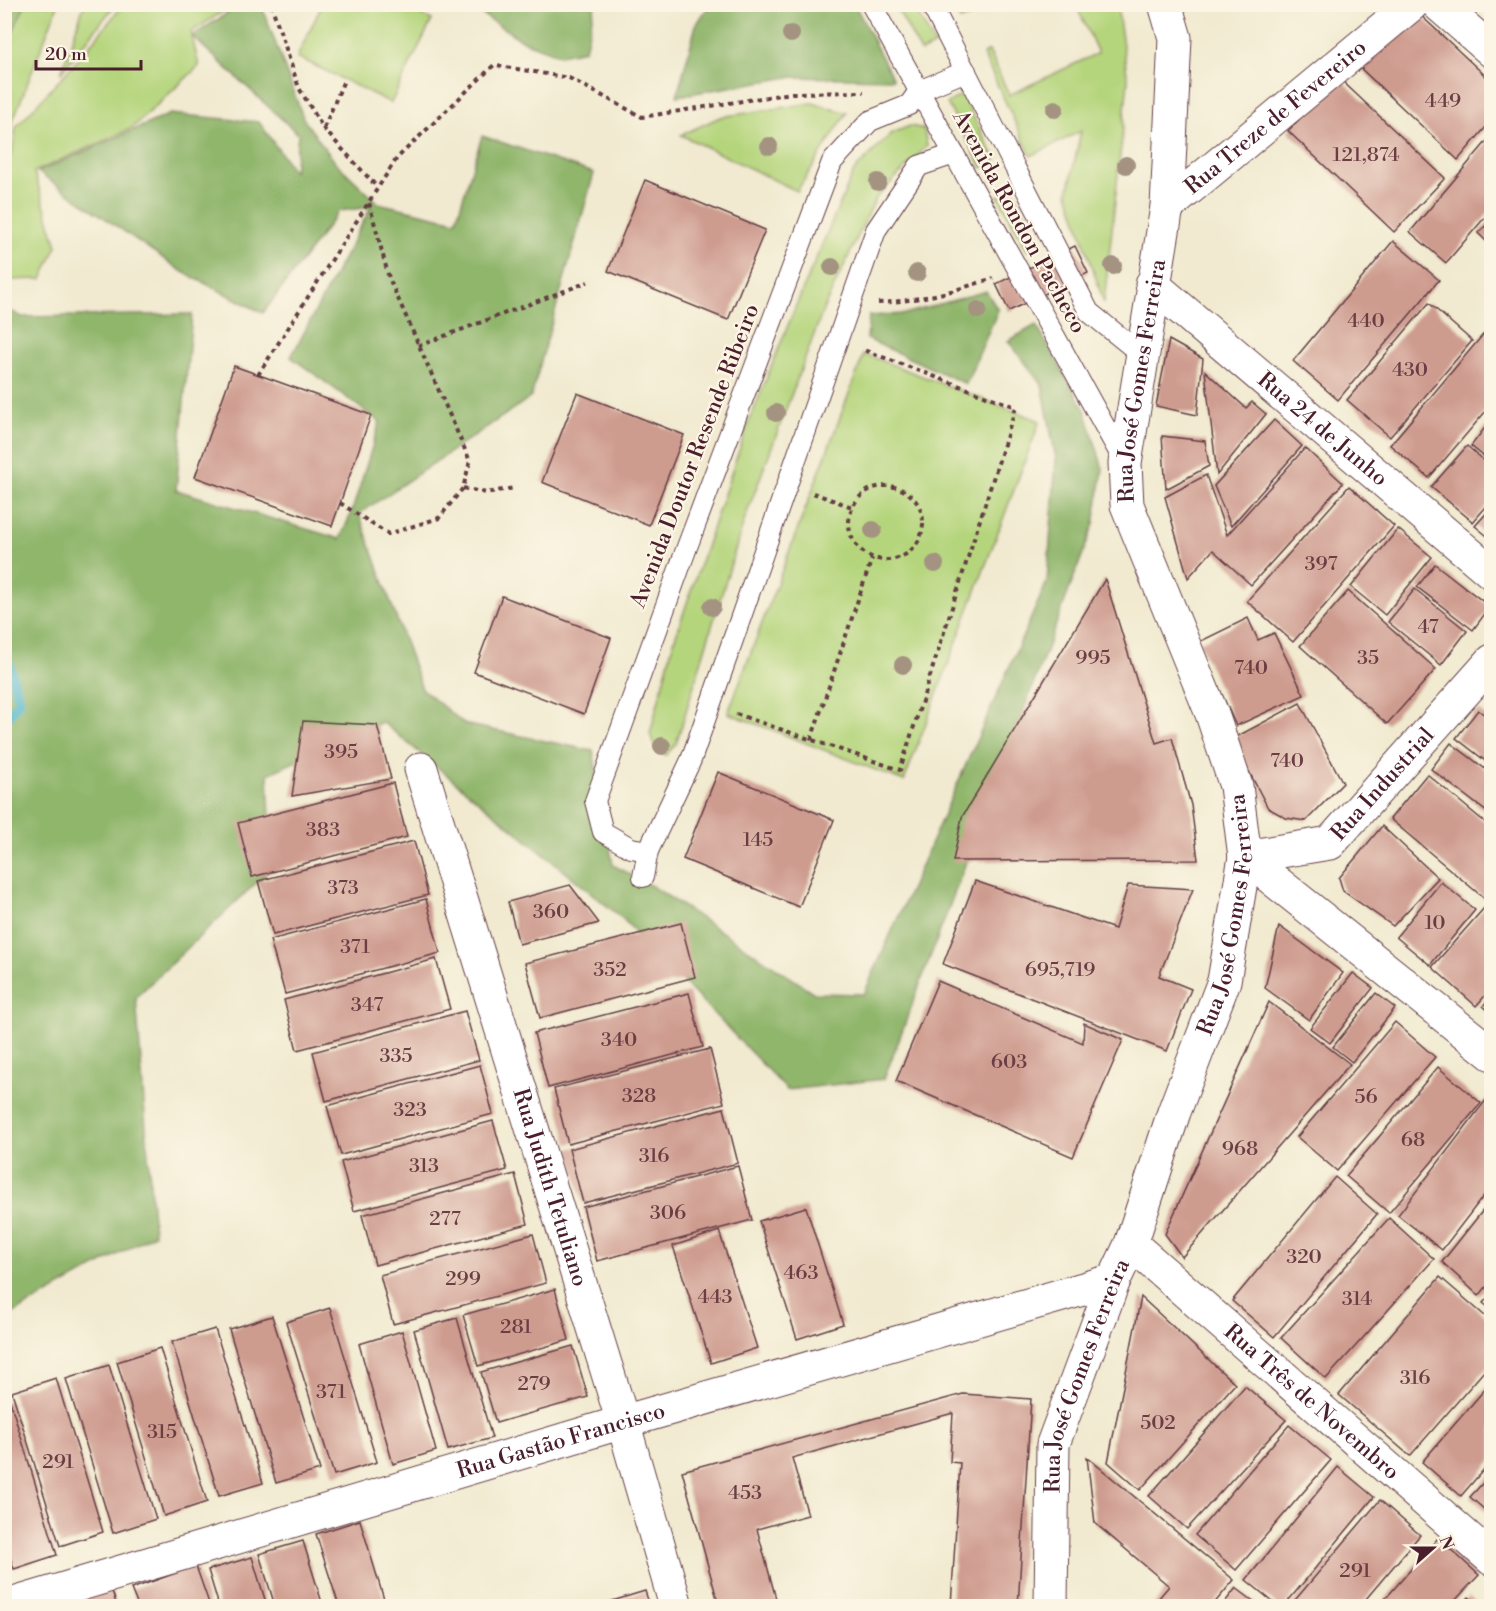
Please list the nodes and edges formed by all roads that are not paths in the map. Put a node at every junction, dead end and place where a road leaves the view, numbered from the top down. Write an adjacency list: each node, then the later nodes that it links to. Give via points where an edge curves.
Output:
1 (871, 4): 8 (lane, Avenida Rondon Pacheco)
2 (931, 4): 7 (lane, Avenida Rondon Pacheco)
3 (1165, 4): 10 (street, Rua José Gomes Ferreira, via 1175,38)
4 (1412, 4): 10 (street, Rua Treze de Fevereiro)
5 (1438, 4): 6 (street)
6 (1491, 51)
7 (966, 71): 8 (lane); 12 (lane, Avenida Rondon Pacheco, via 1089,312)
8 (919, 91): 9 (lane, Avenida Rondon Pacheco); 17 (lane, Avenida Doutor Resende Ribeiro, via 909,105 870,121 832,162 615,743 596,801 603,832 631,848)
9 (954, 154): 13 (lane, Avenida Rondon Pacheco); 17 (lane, via 920,166 876,231 691,760)
10 (1167, 207): 11 (street, Rua José Gomes Ferreira)
11 (1152, 284): 12 (street, Rua José Gomes Ferreira); 14 (street, Rua 24 de Junho)
12 (1141, 354): 13 (street, Rua José Gomes Ferreira)
13 (1125, 464): 18 (street, Rua José Gomes Ferreira, via 1127,505 1212,714 1236,786)
14 (1491, 573)
15 (1491, 661): 18 (street, Rua Industrial, via 1330,843)
16 (421, 769): 23 (street, Rua Judith Tetuliano)
17 (648, 851): 19 (lane)
18 (1245, 857): 20 (street); 21 (street, Rua José Gomes Ferreira, via 1224,981 1174,1112)
19 (643, 877)
20 (1491, 1054)
21 (1131, 1244): 22 (street, Rua José Gomes Ferreira); 24 (street, Rua Três de Novembro)
22 (1114, 1280): 23 (street, Rua Gastão Francisco); 27 (street, Rua José Gomes Ferreira, via 1053,1444)
23 (623, 1422): 25 (street, Rua Gastão Francisco); 26 (street, Rua Judith Tetuliano)
24 (1491, 1559)
25 (7, 1606)
26 (676, 1606)
27 (1051, 1606)

